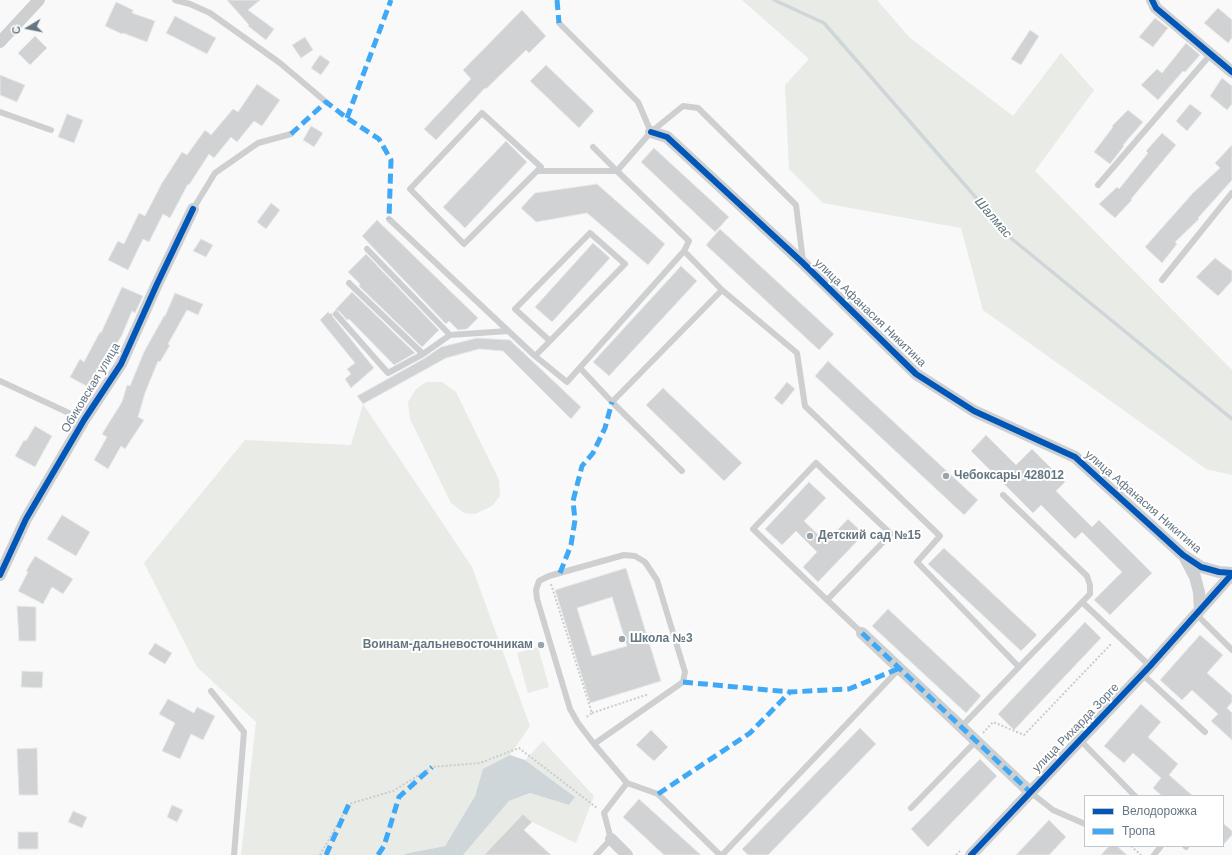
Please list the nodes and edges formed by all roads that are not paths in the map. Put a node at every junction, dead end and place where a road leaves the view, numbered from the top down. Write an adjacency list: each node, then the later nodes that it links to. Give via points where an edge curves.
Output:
1 (39, 0): 7 (street)
2 (175, 0): 5 (lane)
3 (196, 0): 5 (lane)
4 (1152, 0): 8 (street, via 1156,8)
5 (190, 4): 10 (lane, via 210,13 280,63)
6 (559, 24): 13 (lane, via 638,102)
7 (0, 42)
8 (1211, 54): 9 (street); 18 (lane)
9 (1232, 72)
10 (326, 102)
11 (0, 112): 12 (lane)
12 (51, 130)
13 (651, 132): 16 (lane); 24 (street, улица Афанасия Никитина, via 667,137); 24 (lane, via 683,106 698,108 796,205)
14 (291, 134): 20 (lane, via 258,143 215,173)
15 (593, 147): 16 (lane)
16 (617, 171): 17 (lane); 23 (lane, via 689,241)
17 (537, 172): 17 (lane, via 464,244 410,189 482,113 541,167)
18 (1098, 185)
19 (1232, 193): 25 (lane)
20 (193, 209): 37 (street, Обиковская улица, via 121,364)
21 (389, 218): 29 (lane)
22 (367, 249): 30 (lane)
23 (684, 252): 27 (lane); 34 (lane)
24 (803, 263): 40 (street, улица Афанасия Никитина, via 916,374 974,411 1075,457)
25 (1162, 280)
26 (349, 283): 32 (lane)
27 (722, 290): 36 (lane); 48 (lane, via 797,353 805,406 940,536 917,562)
28 (336, 314): 32 (lane, via 388,372)
29 (508, 331): 30 (lane); 33 (lane)
30 (450, 334): 32 (lane)
31 (550, 342): 31 (lane, via 624,264 590,233 515,309); 33 (lane)
32 (423, 354)
33 (535, 356): 34 (lane, via 567,382)
34 (580, 368): 36 (lane)
35 (0, 381): 37 (lane)
36 (612, 402): 38 (lane)
37 (84, 420): 42 (street, Обиковская улица, via 26,519)
38 (682, 471)
39 (1003, 495): 44 (lane, via 1087,576 1090,594)
40 (1183, 555): 41 (street, улица Афанасия Никитина, via 1202,567); 45 (street, via 1195,577 1199,592)
41 (1232, 573): 45 (street, улица Афанасия Никитина)
42 (0, 575)
43 (827, 600): 43 (lane, via 753,529 816,463 890,534); 46 (lane)
44 (1082, 602): 48 (lane); 50 (lane, via 1119,636)
45 (1198, 612): 47 (lane); 50 (street, улица Рихарда Зорге)
46 (862, 633): 49 (street)
47 (1232, 650)
48 (1019, 667): 52 (lane)
49 (900, 668): 52 (street); 67 (lane)
50 (1146, 670): 53 (lane); 54 (street, улица Рихарда Зорге)
51 (211, 691): 64 (lane, via 244,732)
52 (962, 727): 55 (street)
53 (1205, 732)
54 (1080, 740): 58 (street, улица Рихарда Зорге); 59 (lane)
55 (976, 741): 58 (street); 60 (lane)
56 (594, 744): 56 (lane, via 683,682 685,672 657,580 645,562 635,556 624,555 549,576 539,581 536,590 570,709); 57 (lane)
57 (627, 783): 62 (lane, via 604,813); 67 (lane, via 658,794)
58 (1030, 792): 61 (lane, via 1053,810); 68 (street, улица Рихарда Зорге)
59 (1133, 795)
60 (911, 808)
61 (1084, 824)
62 (610, 839): 65 (lane); 66 (street)
63 (1160, 847): 69 (lane)
64 (234, 855)
65 (596, 855)
66 (627, 855)
67 (721, 855)
68 (971, 855)
69 (1154, 855)

